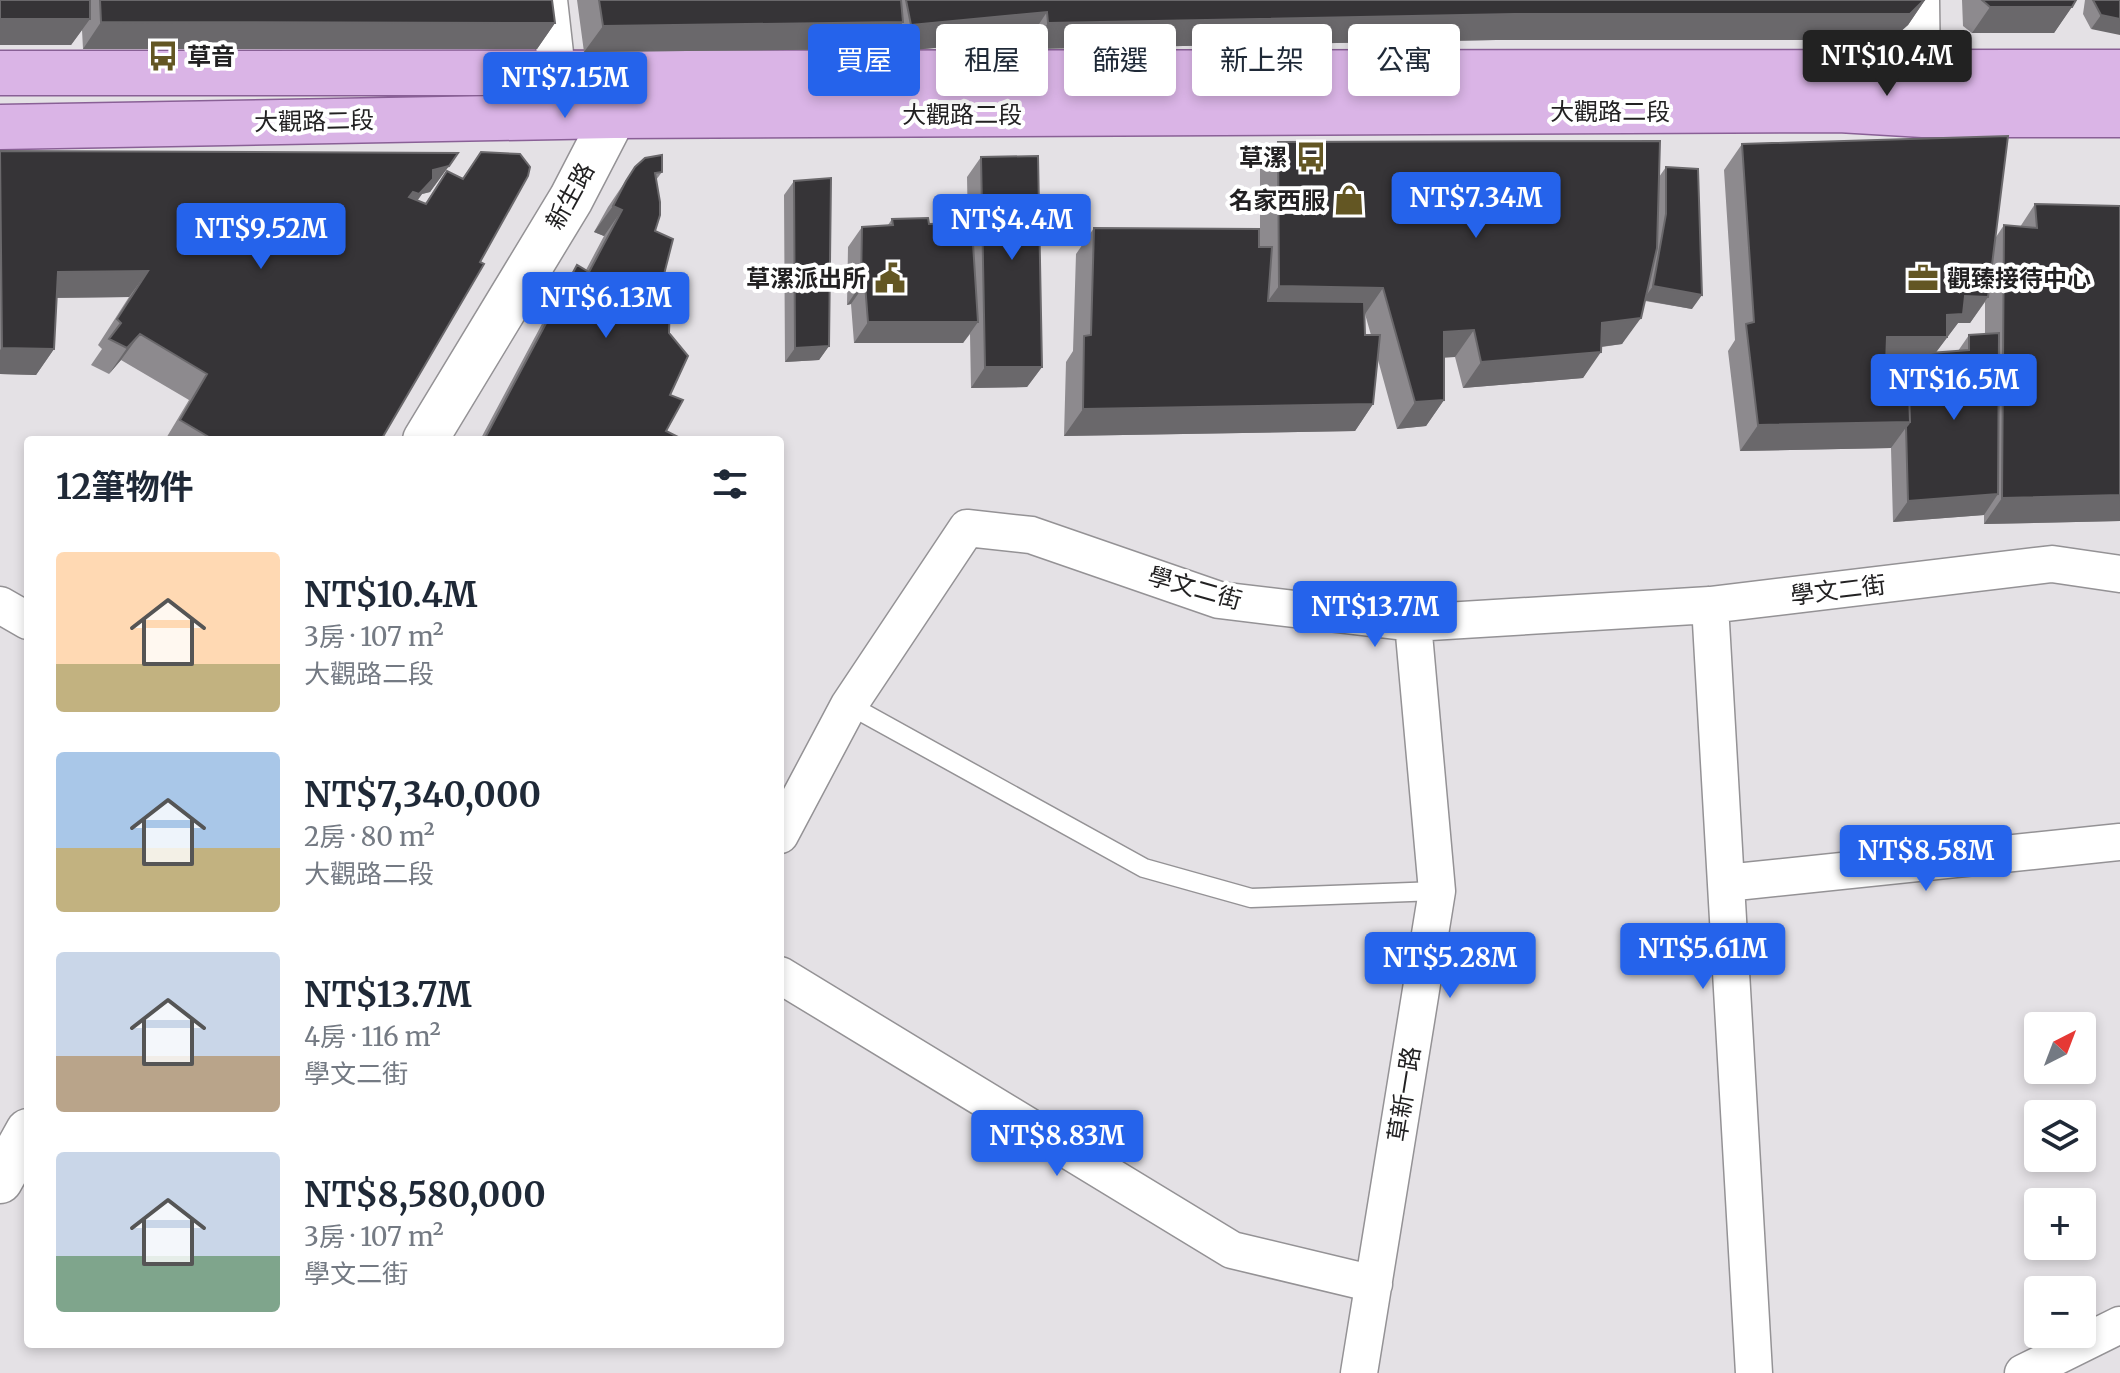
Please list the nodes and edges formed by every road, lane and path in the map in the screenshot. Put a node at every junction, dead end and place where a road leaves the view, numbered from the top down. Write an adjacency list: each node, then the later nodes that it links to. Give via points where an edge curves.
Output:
1 (549, 0): 3 (street)
2 (1917, 0): 6 (street)
3 (557, 71): 5 (main road, 大觀路二段); 6 (main road, 大觀路二段, via 1863,72); 8 (street)
4 (2120, 72): 6 (main road)
5 (0, 73)
6 (1921, 94): 7 (main road); 8 (main road, 大觀路二段, via 1807,110)
7 (2120, 115)
8 (614, 116): 9 (main road, 大觀路二段); 10 (street, 新生路, via 571,199)
9 (0, 127)
10 (427, 436)
11 (2120, 574): 13 (street, 學文二街, via 2052,564)
12 (0, 605): 14 (street)
13 (1710, 605): 15 (street, 學文二街); 19 (street)
14 (24, 619)
15 (1413, 623): 16 (street, 學文二街, via 1219,600 1031,535 967,528); 20 (street, 草新一路)
16 (849, 705): 17 (street, 學文二街); 20 (lane, via 1144,868 1251,898)
17 (784, 827)
18 (2120, 842): 19 (street)
19 (1726, 883): 27 (street)
20 (1437, 891): 24 (street, 草新一路)
21 (784, 977): 24 (street, via 1232,1250)
22 (24, 1138): 23 (street)
23 (0, 1181)
24 (1374, 1284): 26 (street, 草新一路)
25 (2120, 1325): 28 (street)
26 (1359, 1373)
27 (1754, 1373)
28 (2023, 1373)

